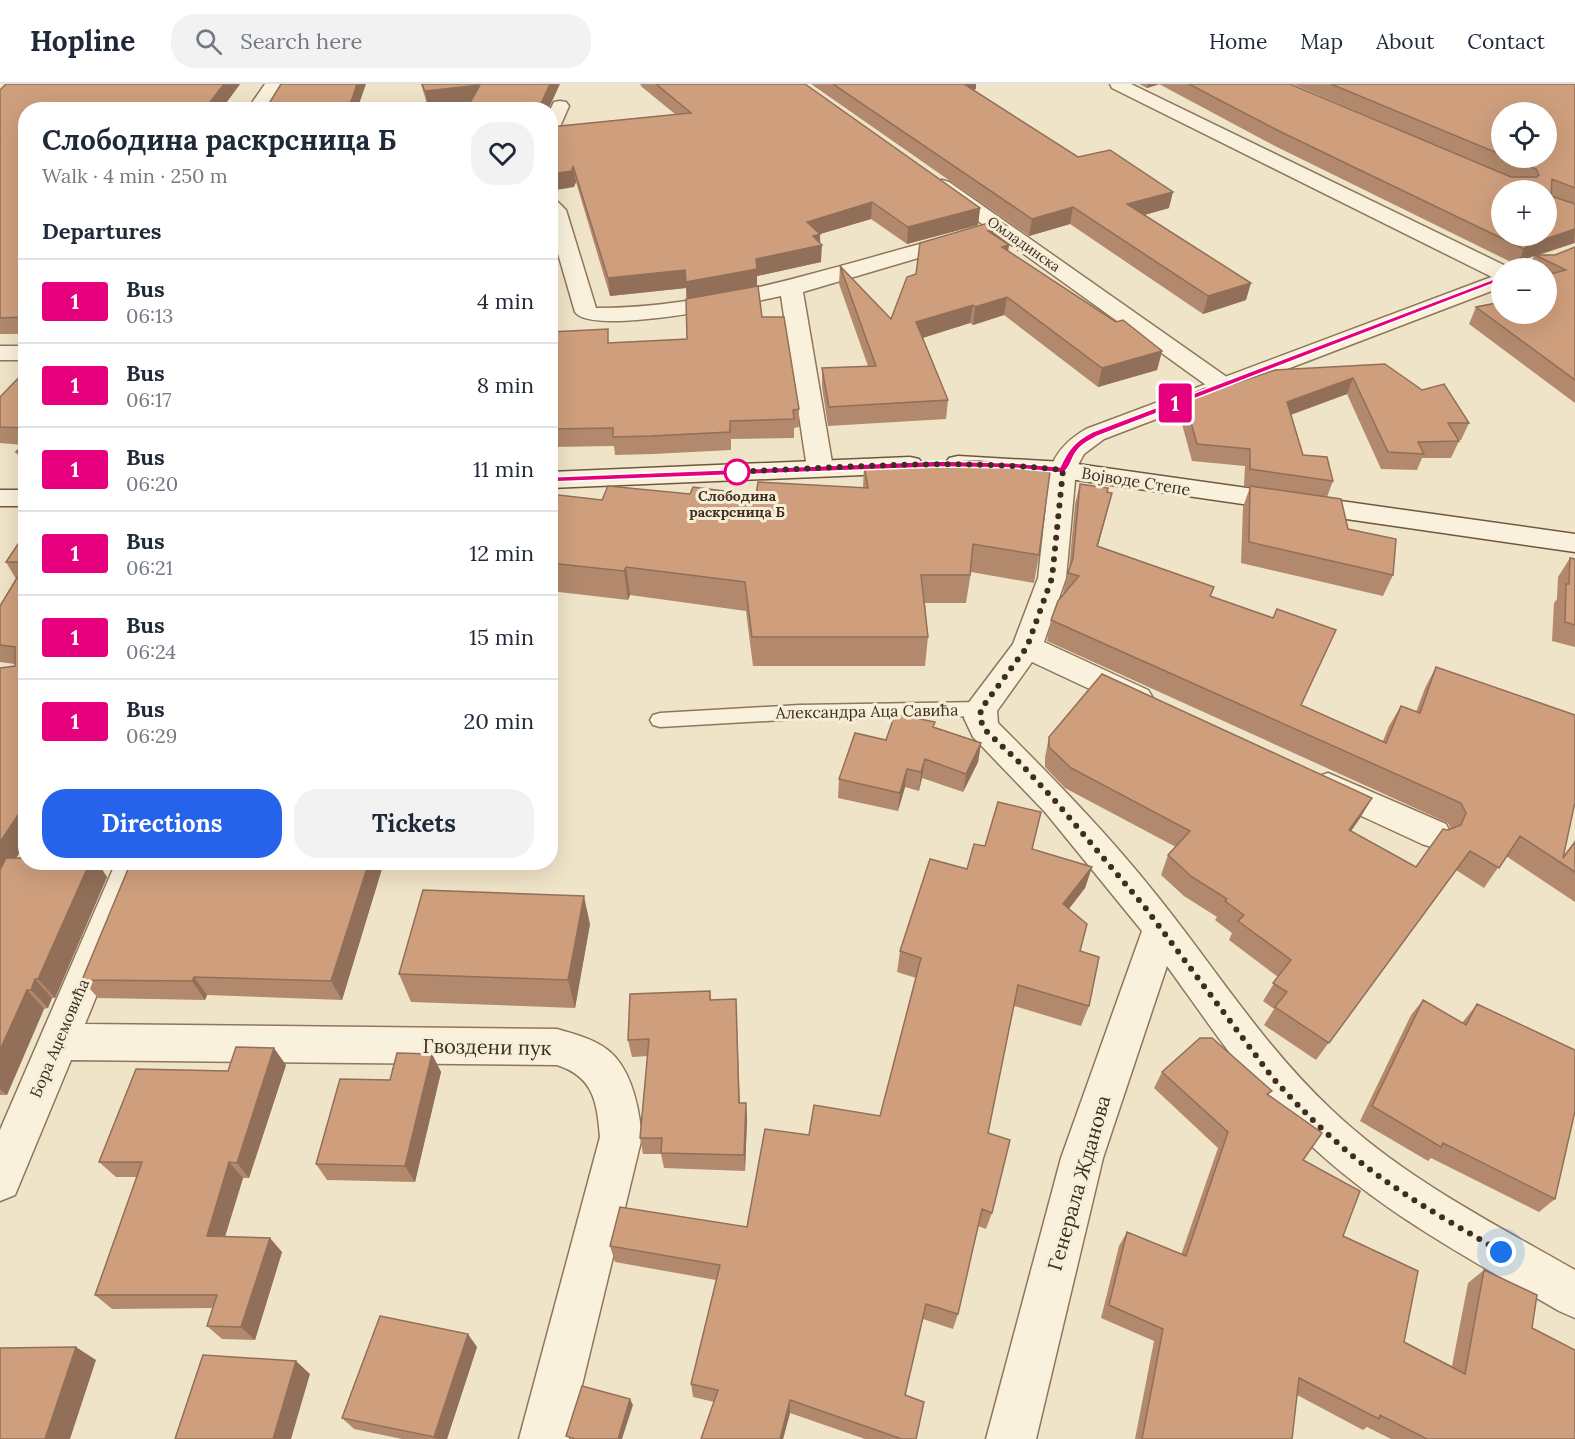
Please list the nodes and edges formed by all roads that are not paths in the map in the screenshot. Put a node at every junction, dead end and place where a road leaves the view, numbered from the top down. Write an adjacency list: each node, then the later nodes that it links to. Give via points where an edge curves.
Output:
1 (274, 84): 3 (street)
2 (1118, 84): 9 (street)
3 (261, 102)
4 (560, 106): 5 (street)
5 (558, 111)
6 (923, 173): 8 (street, Омладинска)
7 (558, 217): 11 (street, via 589,314 696,306)
8 (1001, 227): 11 (street); 14 (street, Омладинска)
9 (1491, 268)
10 (1491, 283): 14 (street)
11 (791, 288): 15 (street)
12 (0, 353): 13 (street)
13 (18, 353)
14 (1222, 385): 16 (street, via 1080,442)
15 (820, 468): 16 (street, Војводе Степе, via 991,465); 17 (street, Војводе Степе)
16 (1063, 470): 20 (street, Војводе Степе); 21 (street, via 1052,578)
17 (558, 480)
18 (0, 498): 19 (street)
19 (18, 498)
20 (1575, 543)
21 (1027, 647): 22 (street); 23 (street)
22 (981, 709): 24 (lane, Александра Аца Савића, via 800,712); 28 (street, Александра Аца Савића, via 984,729 1057,803 1144,906)
23 (1166, 711)
24 (660, 720)
25 (1306, 775): 26 (street)
26 (1434, 834)
27 (131, 870): 29 (street, Бора Аџемовића)
28 (1160, 931): 31 (street, Александра Аца Савића, via 1294,1103 1371,1171); 33 (street, Генерала Жданова, via 1082,1158)
29 (57, 1042): 30 (street, Бора Аџемовића); 32 (street, Гвоздени пук, via 557,1047 587,1057 605,1076 619,1107 621,1137)
30 (0, 1180)
31 (1575, 1295)
32 (544, 1439)
33 (1011, 1439)

